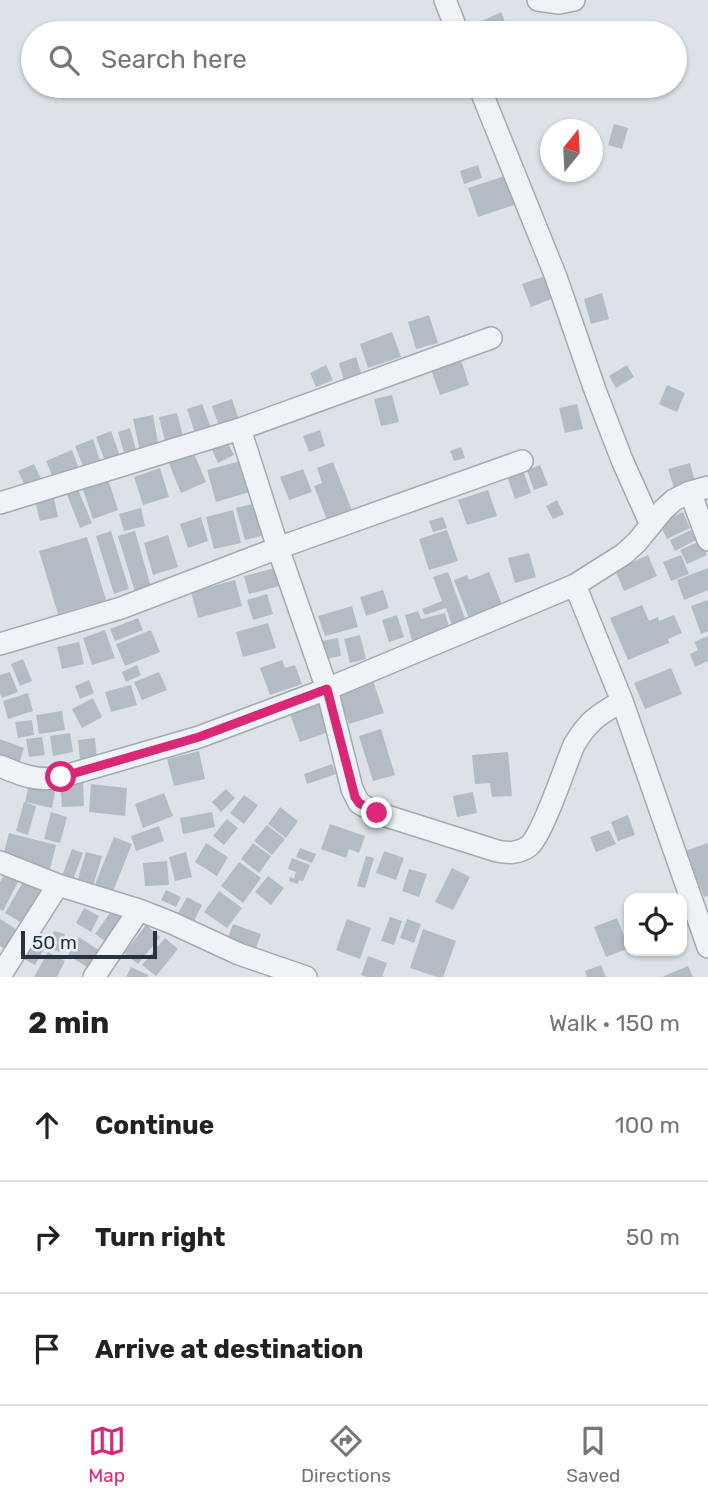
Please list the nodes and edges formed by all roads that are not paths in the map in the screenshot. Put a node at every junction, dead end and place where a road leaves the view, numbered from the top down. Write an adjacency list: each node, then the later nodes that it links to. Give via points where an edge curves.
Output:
1 (444, 0): 4 (street)
2 (538, 0): 3 (street)
3 (575, 0)
4 (453, 21)
5 (484, 98): 11 (street)
6 (491, 338): 7 (street)
7 (240, 429): 10 (street); 13 (street)
8 (522, 461): 13 (street)
9 (699, 489): 11 (street, via 674,500); 12 (street)
10 (0, 503)
11 (651, 525): 14 (street, via 624,554)
12 (708, 540)
13 (278, 548): 15 (street, via 121,608); 16 (street)
14 (575, 585): 16 (street); 17 (street)
15 (0, 644)
16 (327, 689): 17 (street, via 359,803 377,813 507,852 527,848 534,841 582,732 598,715); 18 (street, via 199,737 61,777 33,778)
17 (622, 701): 22 (street)
18 (0, 766)
19 (0, 862): 20 (street)
20 (58, 885): 21 (street); 23 (street)
21 (139, 910): 24 (street); 25 (street, via 239,954)
22 (708, 947)
23 (0, 976)
24 (94, 977)
25 (306, 977)

